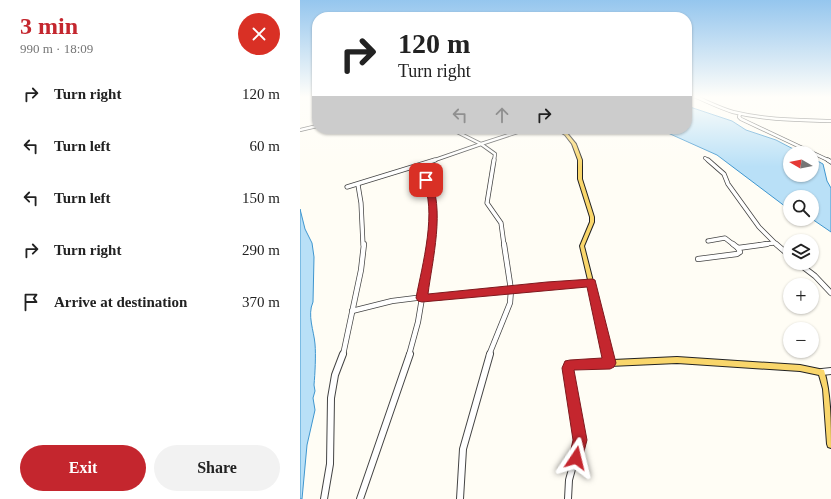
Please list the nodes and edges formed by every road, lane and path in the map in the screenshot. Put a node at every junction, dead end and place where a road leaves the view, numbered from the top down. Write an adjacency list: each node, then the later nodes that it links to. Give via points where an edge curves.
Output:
1 (742, 120): 11 (street)
2 (816, 120): 3 (street)
3 (831, 121)
4 (312, 127): 5 (street)
5 (300, 130)
6 (461, 134): 9 (street)
7 (512, 134): 9 (street)
8 (566, 134): 21 (main road, via 574,144 580,160 580,179 592,217 582,246)
9 (481, 144): 12 (street); 22 (street, via 496,155 487,203 501,223)
10 (705, 158): 16 (street, via 724,174 734,194)
11 (831, 162)
12 (420, 166): 13 (street); 24 (street, via 429,186 434,224)
13 (358, 185): 14 (street); 25 (street, via 364,239 361,270)
14 (347, 187)
15 (708, 241): 17 (street, via 726,238)
16 (774, 242): 17 (street); 18 (street)
17 (738, 248): 19 (street, via 740,252 737,254)
18 (783, 250)
19 (698, 259)
20 (807, 270): 23 (street)
21 (592, 283): 22 (street); 26 (main road)
22 (511, 290): 24 (street); 32 (street, via 510,303 489,356 463,449)
23 (831, 293)
24 (422, 298): 25 (street, via 392,301); 31 (street, via 406,368)
25 (352, 311): 30 (street, via 331,398 330,464)
26 (610, 363): 28 (main road, via 677,360 800,368); 33 (street, via 575,365 568,368 580,440 569,480)
27 (831, 371): 28 (street)
28 (822, 372): 29 (main road)
29 (831, 444)
30 (324, 499)
31 (360, 499)
32 (460, 499)
33 (568, 499)

